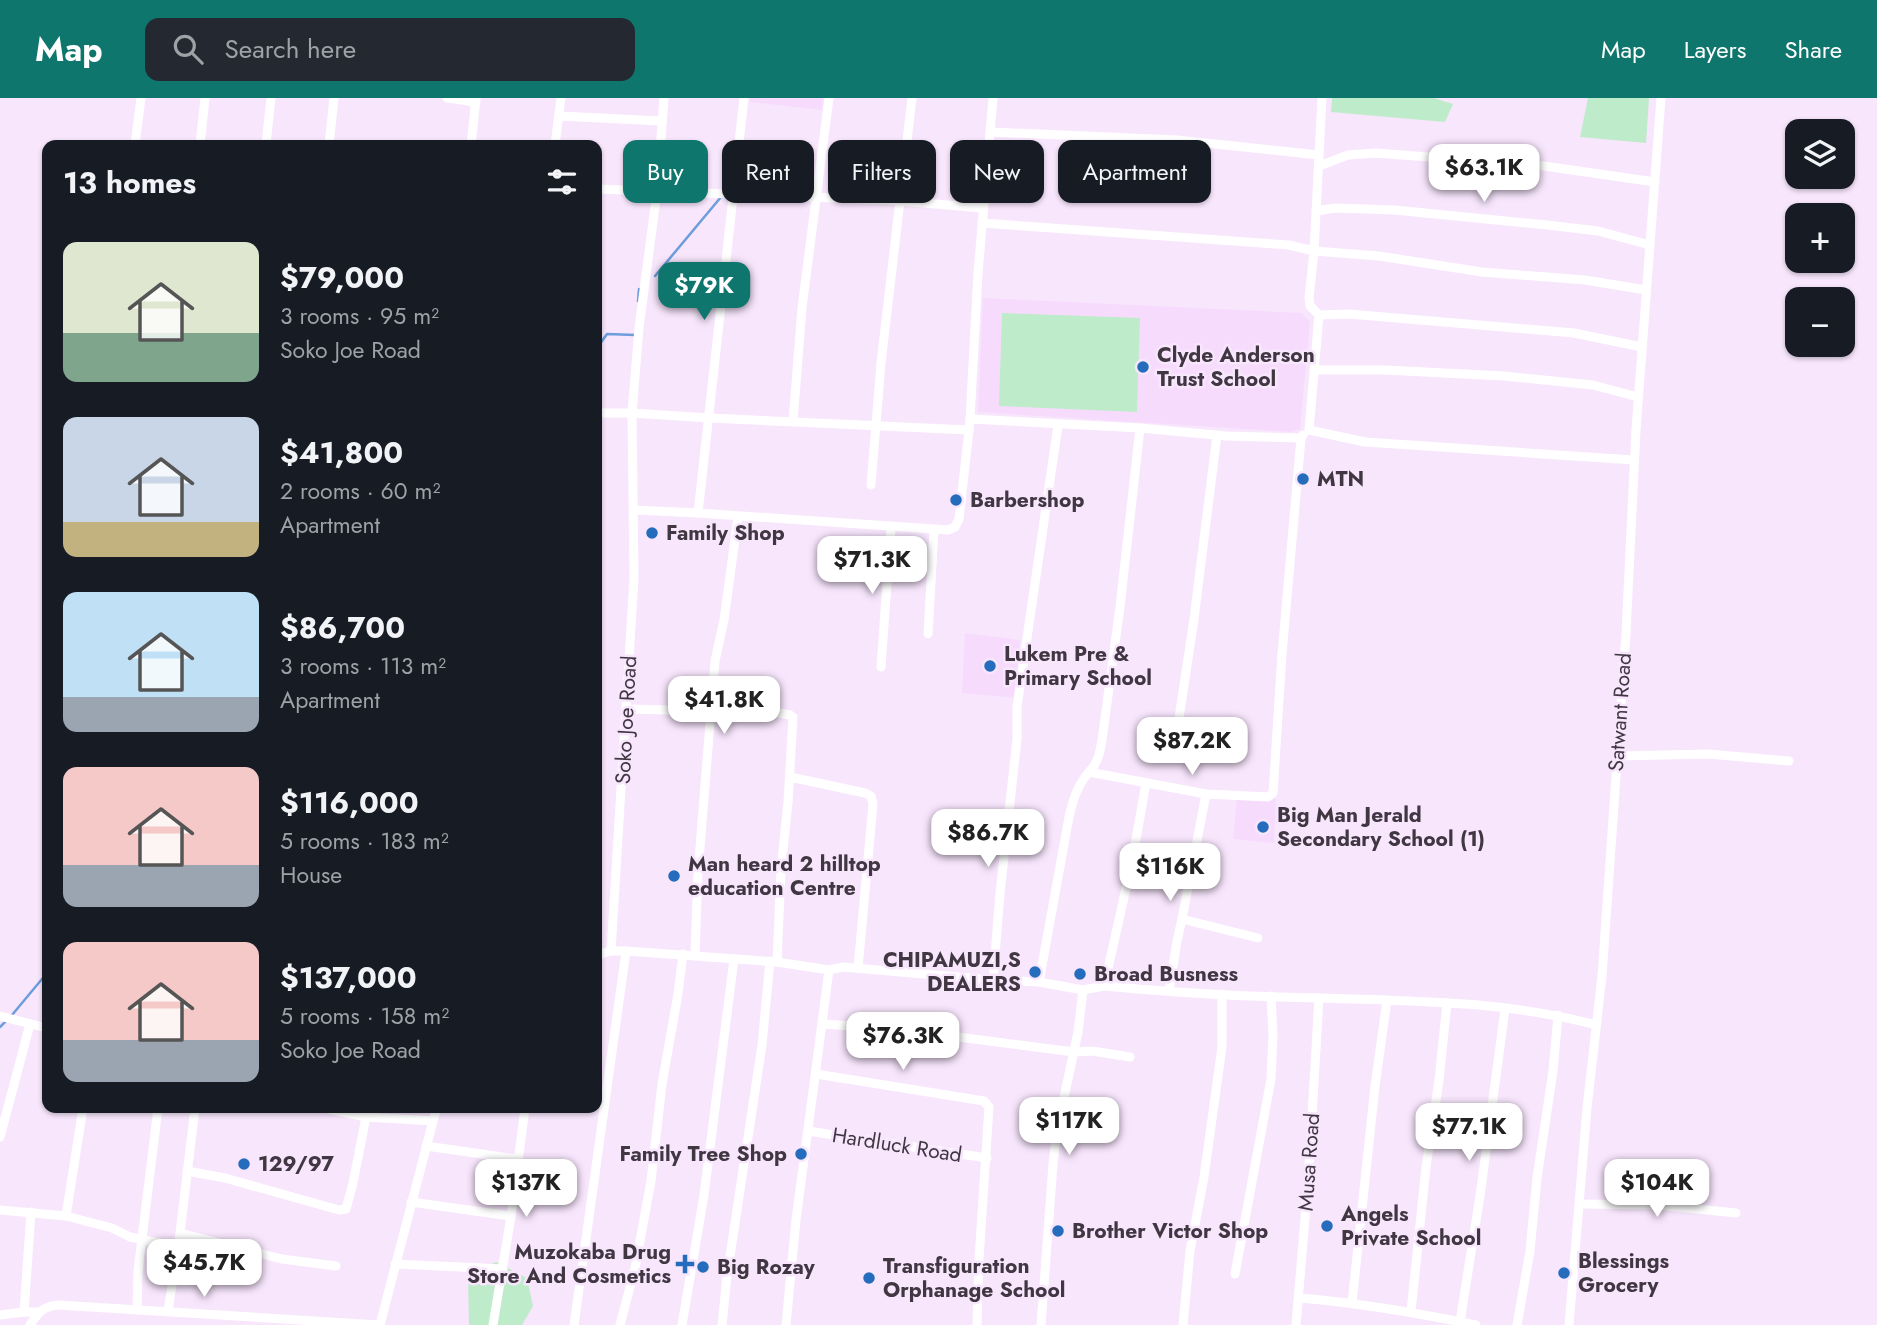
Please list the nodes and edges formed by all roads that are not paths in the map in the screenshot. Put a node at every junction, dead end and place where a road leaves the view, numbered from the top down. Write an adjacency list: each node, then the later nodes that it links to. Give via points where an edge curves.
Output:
1 (141, 98): 18 (street)
2 (205, 98): 19 (street)
3 (271, 98): 20 (street)
4 (334, 98): 21 (street)
5 (447, 98): 14 (street)
6 (561, 98): 15 (street)
7 (664, 98): 16 (street, Soko Joe Road)
8 (744, 98): 25 (street)
9 (829, 98): 33 (street)
10 (912, 98): 26 (street)
11 (993, 98): 17 (street)
12 (1322, 98): 27 (street)
13 (1661, 98): 29 (street, Satwant Road)
14 (476, 100): 22 (street)
15 (559, 116): 16 (street); 23 (street)
16 (663, 121): 24 (street, Soko Joe Road)
17 (990, 132): 27 (street, via 1177,140); 39 (street)
18 (136, 140)
19 (201, 140)
20 (267, 140)
21 (330, 140)
22 (472, 140)
23 (556, 140)
24 (661, 140)
25 (740, 140)
26 (908, 140)
27 (1319, 155): 28 (street)
28 (1319, 166): 29 (street, via 1348,155 1375,153 1537,165); 40 (street)
29 (1655, 182): 42 (street, Satwant Road)
30 (602, 189): 31 (street)
31 (623, 190)
32 (814, 197): 33 (street)
33 (817, 197): 34 (street); 53 (street)
34 (828, 198)
35 (655, 203): 50 (street, Soko Joe Road)
36 (733, 203): 51 (street)
37 (901, 203): 55 (street)
38 (924, 203): 39 (street)
39 (983, 208): 41 (street)
40 (1316, 211): 42 (street, via 1395,210 1547,225 1598,231); 43 (street)
41 (982, 223): 43 (street, via 1289,245); 52 (street)
42 (1650, 245): 44 (street, Satwant Road)
43 (1314, 251): 44 (street); 45 (street, via 1309,298)
44 (1646, 290): 46 (street, Satwant Road)
45 (1319, 315): 46 (street, via 1574,333); 47 (street)
46 (1642, 347): 48 (street, Satwant Road)
47 (1314, 370): 48 (street, via 1504,376 1593,386); 58 (street)
48 (1639, 397): 61 (street, Satwant Road)
49 (602, 413): 50 (street)
50 (632, 413): 51 (street); 63 (street, Soko Joe Road)
51 (709, 418): 53 (street); 64 (street)
52 (970, 419): 54 (street); 57 (street)
53 (793, 421): 55 (street)
54 (1058, 425): 56 (street); 90 (street, via 1017,707)
55 (876, 426): 57 (street); 62 (street)
56 (1140, 428): 59 (street); 75 (street, via 1102,740 1099,757)
57 (969, 430): 67 (street, via 959,519 955,527)
58 (1309, 430): 60 (street); 61 (street, via 1365,442)
59 (1217, 435): 60 (street); 72 (street)
60 (1301, 438): 78 (street, via 1273,793 1268,797)
61 (1634, 460): 73 (street, Satwant Road)
62 (871, 485)
63 (634, 510): 64 (street); 70 (street, Soko Joe Road)
64 (698, 513): 65 (street)
65 (738, 517): 66 (street); 71 (street)
66 (891, 527): 67 (street); 69 (street)
67 (934, 530): 68 (street)
68 (928, 634)
69 (881, 667)
70 (627, 709): 71 (street); 81 (street, Soko Joe Road)
71 (711, 710): 76 (street, via 779,713 793,718); 85 (street)
72 (1179, 718)
73 (1617, 756): 74 (street, via 1708,754); 105 (street, Satwant Road)
74 (1790, 761)
75 (1089, 772): 77 (street); 91 (street, via 1080,782 1069,817)
76 (790, 777): 87 (street); 88 (street, via 871,796)
77 (1146, 783): 78 (street); 92 (street)
78 (1206, 794): 79 (street)
79 (1182, 919): 80 (street); 94 (street)
80 (1258, 938)
81 (611, 951): 82 (street); 83 (street)
82 (626, 951): 84 (street); 150 (street)
83 (602, 954)
84 (683, 954): 85 (street); 151 (street, via 650,1181)
85 (695, 954): 86 (street)
86 (733, 959): 87 (street); 152 (street, via 704,1195)
87 (774, 961): 89 (street); 153 (street)
88 (858, 968): 89 (street); 90 (street)
89 (829, 970): 104 (street)
90 (993, 980): 91 (street)
91 (1039, 982): 93 (street)
92 (1104, 986): 93 (street); 94 (street)
93 (1083, 990): 107 (street)
94 (1169, 991): 95 (street)
95 (1222, 994): 96 (street); 157 (street, via 1222,1047)
96 (1272, 996): 97 (street); 137 (street, via 1271,1079)
97 (1319, 998): 98 (street); 138 (street, Musa Road)
98 (1387, 1000): 99 (street); 139 (street)
99 (1447, 1003): 100 (street); 144 (street)
100 (1505, 1009): 101 (street); 146 (street)
101 (1558, 1015): 105 (street); 160 (street)
102 (1, 1017): 103 (street)
103 (30, 1024): 106 (street); 119 (street)
104 (822, 1024): 107 (street, via 896,1028); 109 (street)
105 (1596, 1025): 125 (street, Satwant Road)
106 (42, 1027)
107 (1074, 1052): 108 (street); 156 (street, via 1057,1130)
108 (1130, 1057)
109 (816, 1074): 118 (street); 121 (street, via 984,1101 989,1107)
110 (82, 1113): 129 (street)
111 (157, 1113): 132 (street)
112 (194, 1113): 123 (street)
113 (347, 1113): 116 (street)
114 (435, 1113): 117 (street)
115 (524, 1113): 122 (street)
116 (366, 1117): 117 (street); 123 (street, via 346,1209)
117 (433, 1121): 120 (street)
118 (807, 1131): 121 (street, Hardluck Road); 154 (street)
119 (0, 1138)
120 (426, 1146): 122 (street); 124 (street)
121 (987, 1158): 155 (street)
122 (517, 1159): 130 (street)
123 (187, 1171): 131 (street)
124 (411, 1202): 130 (street); 134 (street)
125 (1580, 1204): 128 (street, via 1659,1205); 161 (street, Satwant Road)
126 (0, 1210): 127 (street)
127 (31, 1212): 129 (street); 141 (street)
128 (1736, 1213)
129 (66, 1216): 132 (street)
130 (511, 1216): 136 (street)
131 (180, 1233): 133 (street); 135 (street, via 282,1259)
132 (142, 1240): 133 (street); 140 (street)
133 (178, 1247): 142 (street)
134 (395, 1264): 136 (street); 148 (street)
135 (334, 1266)
136 (503, 1269): 149 (street)
137 (1235, 1274)
138 (1299, 1298): 139 (street); 158 (street, Musa Road)
139 (1352, 1303): 144 (street)
140 (137, 1310): 142 (street); 143 (street, via 58,1305)
141 (24, 1311): 143 (street); 145 (street)
142 (168, 1311): 148 (street)
143 (38, 1312): 147 (street)
144 (1411, 1312): 146 (street)
145 (0, 1315)
146 (1460, 1322): 159 (street)
147 (30, 1325)
148 (380, 1325)
149 (493, 1325)
150 (574, 1325)
151 (620, 1325)
152 (682, 1325)
153 (722, 1325)
154 (786, 1325)
155 (977, 1325)
156 (1041, 1325)
157 (1183, 1325)
158 (1296, 1325)
159 (1476, 1325)
160 (1517, 1325)
161 (1569, 1325)

